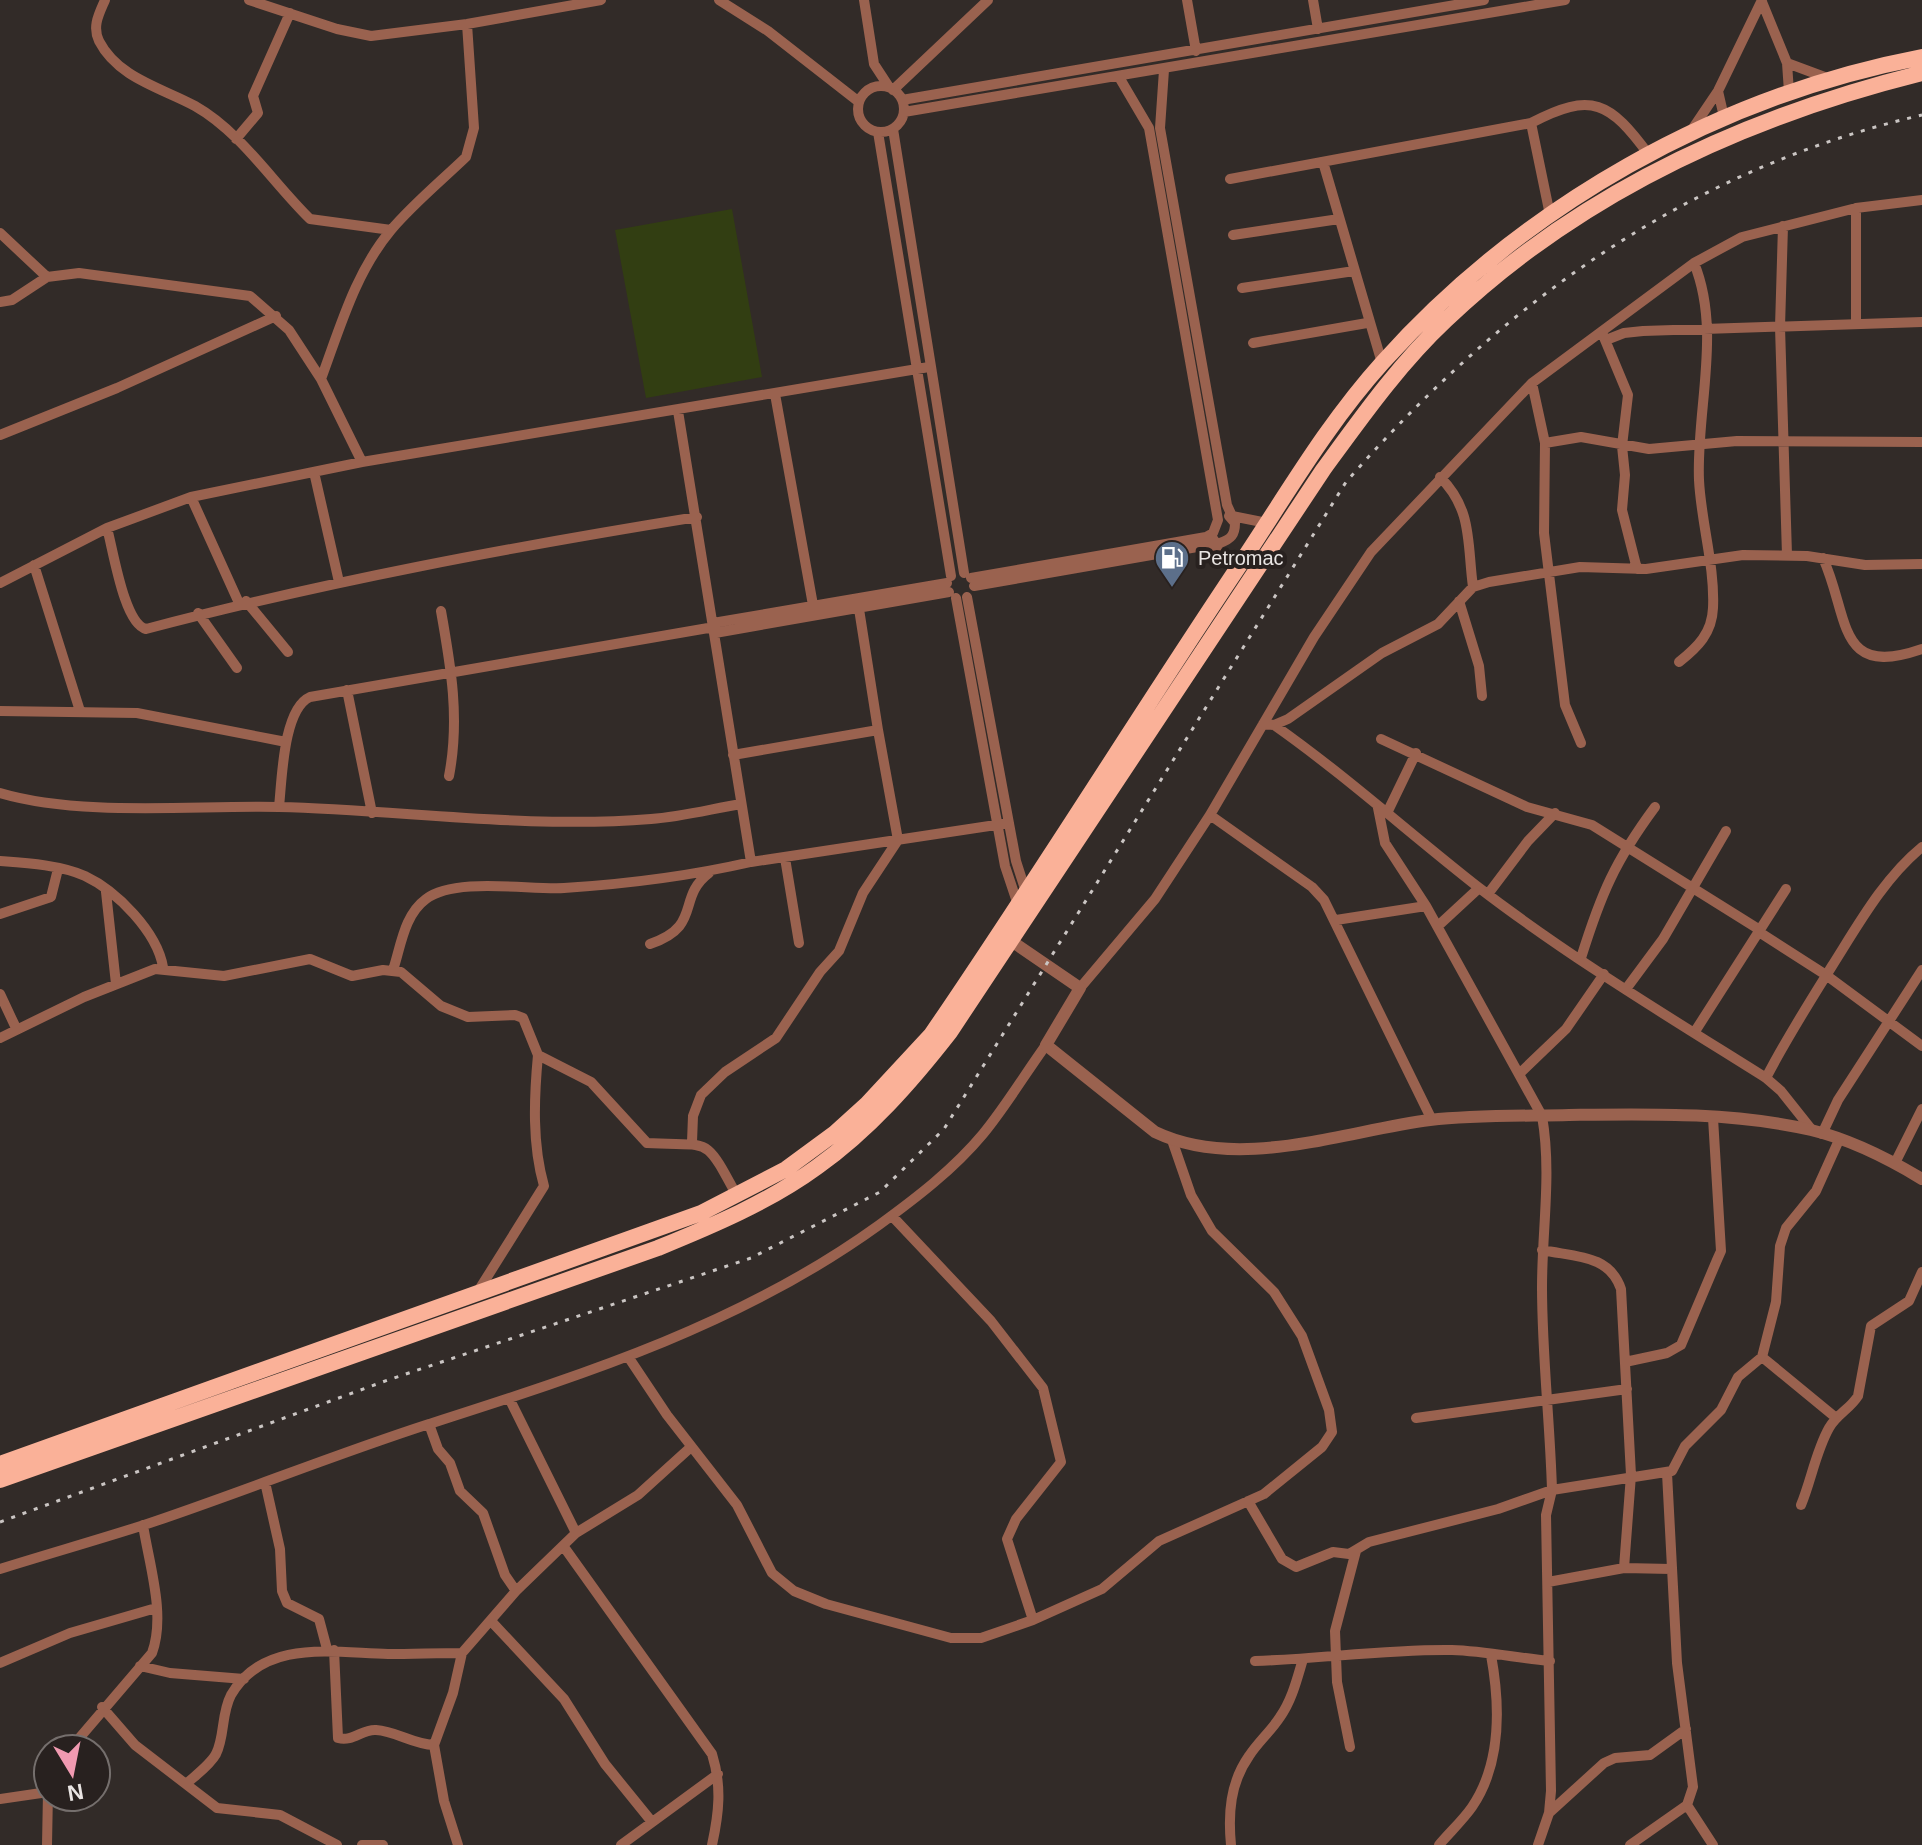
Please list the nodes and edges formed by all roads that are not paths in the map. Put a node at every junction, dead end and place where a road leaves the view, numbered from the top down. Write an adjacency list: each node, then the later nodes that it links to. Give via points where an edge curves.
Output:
1 (105, 0): 34 (street, via 96,30 115,63 199,108)
2 (601, 0): 12 (street)
3 (719, 0): 27 (street)
4 (864, 0): 19 (street)
5 (988, 0): 24 (street)
6 (1187, 0): 16 (street)
7 (1313, 0): 15 (street)
8 (1484, 0): 15 (street)
9 (1565, 0): 20 (street)
10 (254, 1): 13 (street)
11 (1762, 1): 18 (street); 25 (street)
12 (546, 4): 14 (street)
13 (290, 13): 14 (street, via 371,36); 34 (street, via 253,96 258,113)
14 (467, 24): 44 (street, via 472,145)
15 (1318, 29): 16 (street)
16 (1196, 51): 28 (street)
17 (1922, 57): 23 (highway)
18 (1787, 63): 23 (street); 26 (street)
19 (874, 64): 24 (street); 27 (street)
20 (1164, 70): 22 (street); 38 (street, via 1160,128)
21 (1922, 73): 149 (highway, via 1799,108 1668,162 1531,248 1444,322 1373,402 1323,470)
22 (1119, 77): 28 (street); 38 (street, via 1149,128)
23 (1830, 79): 26 (highway)
24 (891, 88): 27 (street, via 871,88); 28 (street)
25 (1718, 91): 29 (street); 33 (street)
26 (1789, 92): 29 (highway)
27 (861, 98): 32 (street, via 860,118)
28 (903, 106): 31 (street)
29 (1724, 117): 33 (highway)
30 (1531, 123): 35 (street, via 1561,107 1607,108); 36 (street); 41 (street)
31 (893, 129): 32 (street); 61 (street)
32 (878, 132): 62 (street)
33 (1690, 133): 35 (highway)
34 (236, 139): 44 (street, via 310,219)
35 (1649, 155): 41 (highway)
36 (1323, 162): 37 (street); 42 (street)
37 (1230, 179)
38 (1166, 194): 77 (street); 79 (street)
39 (1922, 200): 40 (street)
40 (1856, 208): 43 (street); 53 (street)
41 (1550, 215): 60 (highway, via 1474,273)
42 (1339, 219): 46 (street); 48 (street)
43 (1783, 226): 47 (street, via 1742,237); 56 (street)
44 (391, 230): 63 (street, via 357,285)
45 (0, 233): 49 (street)
46 (1233, 235)
47 (1694, 263): 57 (street); 58 (street)
48 (1354, 271): 50 (street); 55 (street)
49 (47, 277): 51 (street); 52 (street, via 79,273 250,296)
50 (1242, 288)
51 (0, 302)
52 (276, 316): 63 (street); 67 (street)
53 (1856, 322): 54 (street); 56 (street)
54 (1922, 322)
55 (1367, 323): 59 (street); 60 (street)
56 (1780, 327): 57 (street); 68 (street)
57 (1706, 331): 58 (street); 71 (street)
58 (1604, 335): 64 (street); 72 (street, via 1628,395)
59 (1253, 343)
60 (1382, 363): 80 (highway, via 1308,458)
61 (929, 367): 62 (street); 91 (street)
62 (915, 369): 65 (street); 95 (street)
63 (321, 379): 73 (street)
64 (1532, 383): 70 (street); 75 (street)
65 (775, 394): 66 (street); 98 (street)
66 (678, 411): 73 (street); 78 (street)
67 (0, 435)
68 (1784, 441): 69 (street); 71 (street); 83 (street)
69 (1922, 442)
70 (1545, 443): 72 (street, via 1581,437); 90 (street, via 1544,533)
71 (1698, 445): 72 (street); 85 (street)
72 (1622, 446): 89 (street, via 1622,510)
73 (362, 462): 74 (street)
74 (314, 472): 76 (street); 92 (street)
75 (1440, 477): 94 (street, via 1461,501 1466,516); 112 (street, via 1371,552 1314,637)
76 (191, 497): 81 (street); 97 (street)
77 (1232, 516): 79 (street); 80 (street); 82 (street, via 1235,532 1230,540)
78 (697, 517): 92 (street); 102 (street)
79 (1218, 520): 82 (street)
80 (1267, 523): 88 (highway)
81 (107, 528): 87 (street); 101 (street, via 124,598 141,629)
82 (1214, 538): 88 (street, via 1224,556); 91 (street)
83 (1787, 555): 84 (street); 85 (street)
84 (1823, 558): 86 (street, via 1865,565); 103 (street, via 1851,640 1859,649 1883,660)
85 (1709, 559): 89 (street); 105 (street, via 1710,626 1705,639)
86 (1922, 564)
87 (34, 565): 93 (street); 111 (street)
88 (1239, 566): 143 (highway)
89 (1637, 569): 90 (street)
90 (1550, 572): 94 (street); 116 (street, via 1565,705)
91 (970, 579): 95 (street); 95 (street)
92 (339, 582): 97 (street)
93 (0, 583)
94 (1473, 587): 96 (street)
95 (954, 589): 98 (street); 99 (street); 128 (street); 129 (street)
96 (1459, 601): 109 (street, via 1479,666); 112 (street, via 1432,628 1382,653 1288,719)
97 (242, 602): 101 (street); 104 (street)
98 (813, 605): 102 (street)
99 (859, 609): 102 (street); 113 (street)
100 (441, 611): 107 (street)
101 (198, 613): 106 (street)
102 (714, 628): 107 (street); 118 (street)
103 (1922, 649)
104 (288, 652)
105 (1679, 662)
106 (237, 668)
107 (452, 671): 108 (street); 119 (street, via 456,732)
108 (347, 690): 115 (street, via 303,700); 125 (street)
109 (1482, 696)
110 (0, 711): 111 (street)
111 (80, 711): 115 (street, via 137,713)
112 (1268, 724): 124 (street, via 1324,760); 127 (street)
113 (878, 730): 118 (street); 131 (street)
114 (1381, 739): 117 (street)
115 (286, 742): 122 (street)
116 (1581, 743)
117 (1416, 753): 124 (street); 126 (street, via 1511,801)
118 (733, 755): 121 (street)
119 (449, 776)
120 (0, 793): 122 (street, via 102,805)
121 (741, 804): 125 (street, via 651,819); 136 (street)
122 (279, 807): 125 (street)
123 (1655, 807): 132 (street)
124 (1382, 810): 141 (street); 144 (street, via 1385,843)
125 (372, 813)
126 (1555, 813): 132 (street, via 1592,825); 141 (street)
127 (1210, 815): 146 (street, via 1312,887); 159 (street, via 1155,899)
128 (1009, 823): 129 (street); 143 (street)
129 (997, 825): 131 (street); 143 (street)
130 (1726, 831): 139 (street)
131 (898, 840): 134 (street); 178 (street, via 863,893 839,951 782,1029 701,1095)
132 (1626, 846): 139 (street); 152 (street, via 1603,888)
133 (1922, 847): 157 (street, via 1900,866)
134 (785, 858): 136 (street); 150 (street)
135 (0, 861): 137 (street)
136 (751, 862): 138 (street)
137 (58, 869): 142 (street, via 85,876); 145 (street, via 51,897)
138 (710, 872): 151 (street, via 696,885 677,932); 154 (street, via 567,888 496,887 433,895 408,920)
139 (1696, 888): 148 (street); 160 (street)
140 (1786, 889): 148 (street)
141 (1484, 891): 147 (street); 152 (street)
142 (106, 892): 153 (street, via 146,926); 158 (street)
143 (1021, 896): 149 (highway)
144 (1426, 906): 146 (street); 147 (street)
145 (0, 914)
146 (1336, 920): 174 (street)
147 (1439, 925): 169 (street)
148 (1760, 931): 157 (street); 164 (street)
149 (1005, 936): 159 (street); 181 (highway, via 931,1035 867,1104 786,1169); 199 (highway, via 950,1032 909,1083 815,1169 755,1204 658,1248)
150 (799, 943)
151 (650, 944)
152 (1581, 958): 156 (street)
153 (163, 967): 154 (street, via 224,976 310,959 352,976); 158 (street)
154 (393, 970): 168 (street, via 441,1006 468,1017 523,1018)
155 (1922, 970): 162 (street)
156 (1604, 974): 160 (street); 169 (street, via 1566,1029)
157 (1826, 975): 162 (street); 170 (street)
158 (116, 984): 163 (street)
159 (1080, 988): 166 (street)
160 (1626, 989): 164 (street)
161 (0, 994): 163 (street)
162 (1890, 1021): 167 (street); 175 (street)
163 (16, 1028): 165 (street)
164 (1694, 1033): 170 (street)
165 (0, 1038)
166 (1046, 1045): 176 (street); 182 (street, via 982,1135 926,1191)
167 (1922, 1046)
168 (538, 1055): 178 (street, via 591,1082 647,1143); 185 (street, via 534,1094 544,1186)
169 (1519, 1074): 172 (street)
170 (1766, 1078): 175 (street)
171 (1922, 1109): 179 (street)
172 (1542, 1116): 173 (street); 174 (street); 183 (street, via 1547,1143)
173 (1713, 1118): 175 (street); 188 (street, via 1721,1251 1681,1345)
174 (1432, 1120): 176 (street, via 1275,1146 1223,1149)
175 (1817, 1132): 177 (street)
176 (1172, 1140): 202 (street, via 1191,1195 1212,1231 1249,1264 1295,1323 1329,1410 1332,1432 1322,1447)
177 (1839, 1140): 179 (street); 186 (street, via 1816,1191 1786,1228)
178 (692, 1142): 181 (street, via 710,1151)
179 (1895, 1163): 180 (street)
180 (1922, 1179)
181 (737, 1196): 185 (highway, via 658,1232)
182 (892, 1216): 187 (street, via 781,1290); 214 (street, via 991,1321 1043,1388 1061,1462 1016,1519 1007,1539)
183 (1542, 1250): 188 (street, via 1605,1264 1615,1272 1621,1289); 191 (street)
184 (1922, 1272): 192 (street, via 1909,1301 1871,1326 1858,1396)
185 (477, 1293): 196 (highway)
186 (1762, 1357): 192 (street); 197 (street, via 1738,1377 1721,1410)
187 (629, 1358): 190 (street); 195 (street)
188 (1625, 1362): 189 (street)
189 (1627, 1389): 191 (street); 198 (street)
190 (510, 1400): 194 (street); 205 (street)
191 (1549, 1400): 193 (street); 201 (street)
192 (1835, 1417): 203 (street)
193 (1416, 1418)
194 (429, 1424): 200 (street); 212 (street, via 460,1491 483,1513)
195 (691, 1447): 205 (street, via 638,1495); 214 (street, via 737,1505 772,1573 794,1591 951,1638 981,1638)
196 (0, 1464)
197 (1667, 1473): 198 (street); 210 (street)
198 (1631, 1475): 201 (street); 208 (street)
199 (0, 1480)
200 (265, 1482): 204 (street); 216 (street, via 280,1549 282,1591 287,1603 319,1619)
201 (1552, 1490): 207 (street, via 1369,1542); 211 (street, via 1546,1515)
202 (1248, 1501): 207 (street, via 1289,1566 1333,1552); 214 (street, via 1159,1541 1102,1589)
203 (1801, 1505)
204 (143, 1525): 209 (street); 213 (street)
205 (576, 1533): 206 (street)
206 (564, 1547): 212 (street); 231 (street, via 702,1737)
207 (1356, 1551): 218 (street, via 1335,1631)
208 (1624, 1568): 210 (street); 211 (street)
209 (0, 1569)
210 (1671, 1569): 227 (street)
211 (1548, 1582): 222 (street)
212 (516, 1591): 215 (street)
213 (156, 1608): 223 (street, via 70,1633); 224 (street, via 156,1641)
214 (1033, 1620)
215 (491, 1621): 217 (street); 236 (street, via 564,1699 605,1764)
216 (330, 1650): 217 (street); 225 (street, via 274,1659); 229 (street, via 338,1738 378,1729 414,1744)
217 (462, 1653): 229 (street)
218 (1335, 1653): 219 (street, via 1454,1650); 220 (street); 230 (street)
219 (1491, 1655): 222 (street); 246 (street, via 1498,1693 1494,1747 1473,1806)
220 (1303, 1659): 221 (street); 245 (street, via 1291,1697 1247,1758 1236,1785 1228,1809)
221 (1255, 1661)
222 (1550, 1661): 235 (street)
223 (0, 1663)
224 (140, 1666): 225 (street); 226 (street)
225 (244, 1679): 232 (street, via 223,1715 215,1757)
226 (102, 1707): 228 (street); 232 (street, via 135,1745)
227 (1686, 1729): 234 (street, via 1693,1787); 235 (street, via 1650,1755 1604,1763)
228 (82, 1733)
229 (434, 1745): 242 (street)
230 (1350, 1747)
231 (718, 1774): 236 (street); 244 (street, via 720,1811)
232 (186, 1784): 237 (street, via 217,1808 280,1815)
233 (0, 1799): 238 (street, via 48,1792)
234 (1687, 1805): 248 (street); 249 (street)
235 (1549, 1813): 247 (street)
236 (652, 1822): 243 (street)
237 (321, 1843): 239 (street)
238 (47, 1845)
239 (337, 1845)
240 (362, 1845): 241 (street)
241 (383, 1845)
242 (458, 1845)
243 (621, 1845)
244 (712, 1845)
245 (1231, 1845)
246 (1439, 1845)
247 (1538, 1845)
248 (1630, 1845)
249 (1713, 1845)

